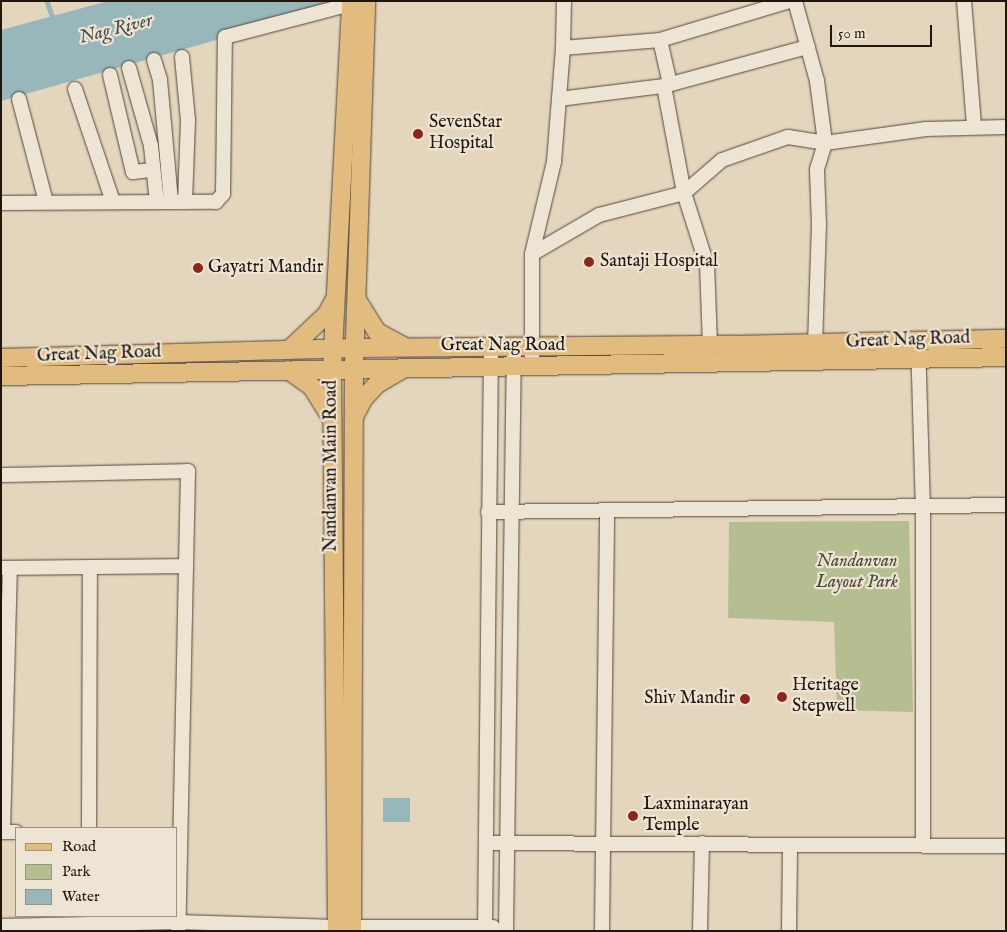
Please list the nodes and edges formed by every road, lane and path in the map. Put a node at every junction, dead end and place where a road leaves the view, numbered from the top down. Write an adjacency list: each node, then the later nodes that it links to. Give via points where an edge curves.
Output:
1 (564, 1): 8 (street)
2 (790, 1): 6 (street)
3 (795, 1): 7 (street)
4 (964, 1): 17 (street)
5 (357, 6): 26 (street, via 225,37 223,194 216,202); 29 (main road, Nandanvan Main Road); 30 (main road)
6 (660, 40): 8 (street); 13 (street)
7 (808, 47): 13 (street); 19 (street, via 818,81)
8 (562, 48): 16 (street)
9 (182, 57): 26 (street, via 188,120)
10 (154, 60): 25 (street, via 160,80)
11 (129, 68): 20 (street, via 151,146)
12 (110, 75): 20 (street, via 133,172)
13 (667, 85): 16 (street); 21 (street)
14 (75, 89): 23 (street)
15 (19, 99): 22 (street)
16 (559, 99): 28 (street, via 554,162)
17 (974, 126): 18 (street); 19 (street, via 926,128)
18 (1006, 127)
19 (825, 143): 21 (street, via 788,137 756,147 722,160); 33 (street, via 817,170 819,224)
20 (153, 170): 24 (street)
21 (684, 192): 28 (street, via 599,215); 34 (street, via 707,265)
22 (46, 202): 23 (street); 27 (street)
23 (113, 202): 24 (street)
24 (157, 202): 25 (street)
25 (171, 202): 26 (street)
26 (185, 202)
27 (1, 203)
28 (532, 254): 36 (street)
29 (336, 298): 40 (main road, Nandanvan Main Road); 41 (main road, via 327,314)
30 (356, 298): 37 (main road, via 377,332); 39 (main road)
31 (1006, 338): 32 (main road, Great Nag Road)
32 (918, 341): 33 (main road, Great Nag Road); 44 (street)
33 (815, 344): 34 (main road, Great Nag Road)
34 (710, 345): 36 (main road, Great Nag Road)
35 (514, 346): 36 (main road, Great Nag Road); 38 (main road, Great Nag Road); 47 (street)
36 (533, 346): 48 (street)
37 (406, 347): 38 (main road, Great Nag Road); 39 (main road, Great Nag Road)
38 (491, 347): 46 (street)
39 (355, 348): 40 (main road, Great Nag Road); 50 (main road)
40 (333, 349): 41 (main road, Great Nag Road); 49 (main road, Nandanvan Main Road)
41 (290, 350): 43 (main road, Great Nag Road)
42 (1006, 357): 44 (main road, Great Nag Road)
43 (1, 358)
44 (918, 359): 48 (main road, Great Nag Road); 57 (street)
45 (404, 368): 46 (main road, Great Nag Road); 50 (main road, Great Nag Road); 53 (main road, via 377,384 363,399)
46 (491, 368): 47 (main road, Great Nag Road); 60 (street)
47 (514, 368): 48 (main road, Great Nag Road); 58 (street)
48 (532, 368)
49 (332, 369): 50 (main road, Great Nag Road); 51 (main road, Great Nag Road); 54 (main road, Nandanvan Main Road)
50 (354, 369): 53 (main road)
51 (288, 370): 52 (main road, Great Nag Road); 54 (main road, via 312,386)
52 (1, 376)
53 (354, 416): 76 (main road)
54 (332, 418): 76 (main road, Nandanvan Main Road)
55 (1, 476): 61 (street, via 188,471)
56 (1006, 505): 57 (street)
57 (923, 507): 59 (street); 71 (street)
58 (512, 511): 59 (street); 60 (street); 70 (street)
59 (607, 511): 67 (street)
60 (488, 512): 68 (street)
61 (186, 566): 62 (street); 65 (street)
62 (90, 567): 63 (street); 64 (street)
63 (5, 568): 66 (street)
64 (89, 827)
65 (179, 830): 75 (street)
66 (7, 832)
67 (603, 842): 69 (street); 70 (street); 79 (street)
68 (486, 843): 70 (street); 77 (street)
69 (702, 843): 72 (street); 80 (street)
70 (507, 844): 78 (street)
71 (923, 845): 72 (street); 73 (street)
72 (790, 846): 81 (street)
73 (1006, 846)
74 (1, 926): 75 (street)
75 (178, 926): 76 (street)
76 (344, 929): 77 (street)
77 (485, 929): 78 (street)
78 (506, 929)
79 (602, 931)
80 (700, 931)
81 (789, 931)

